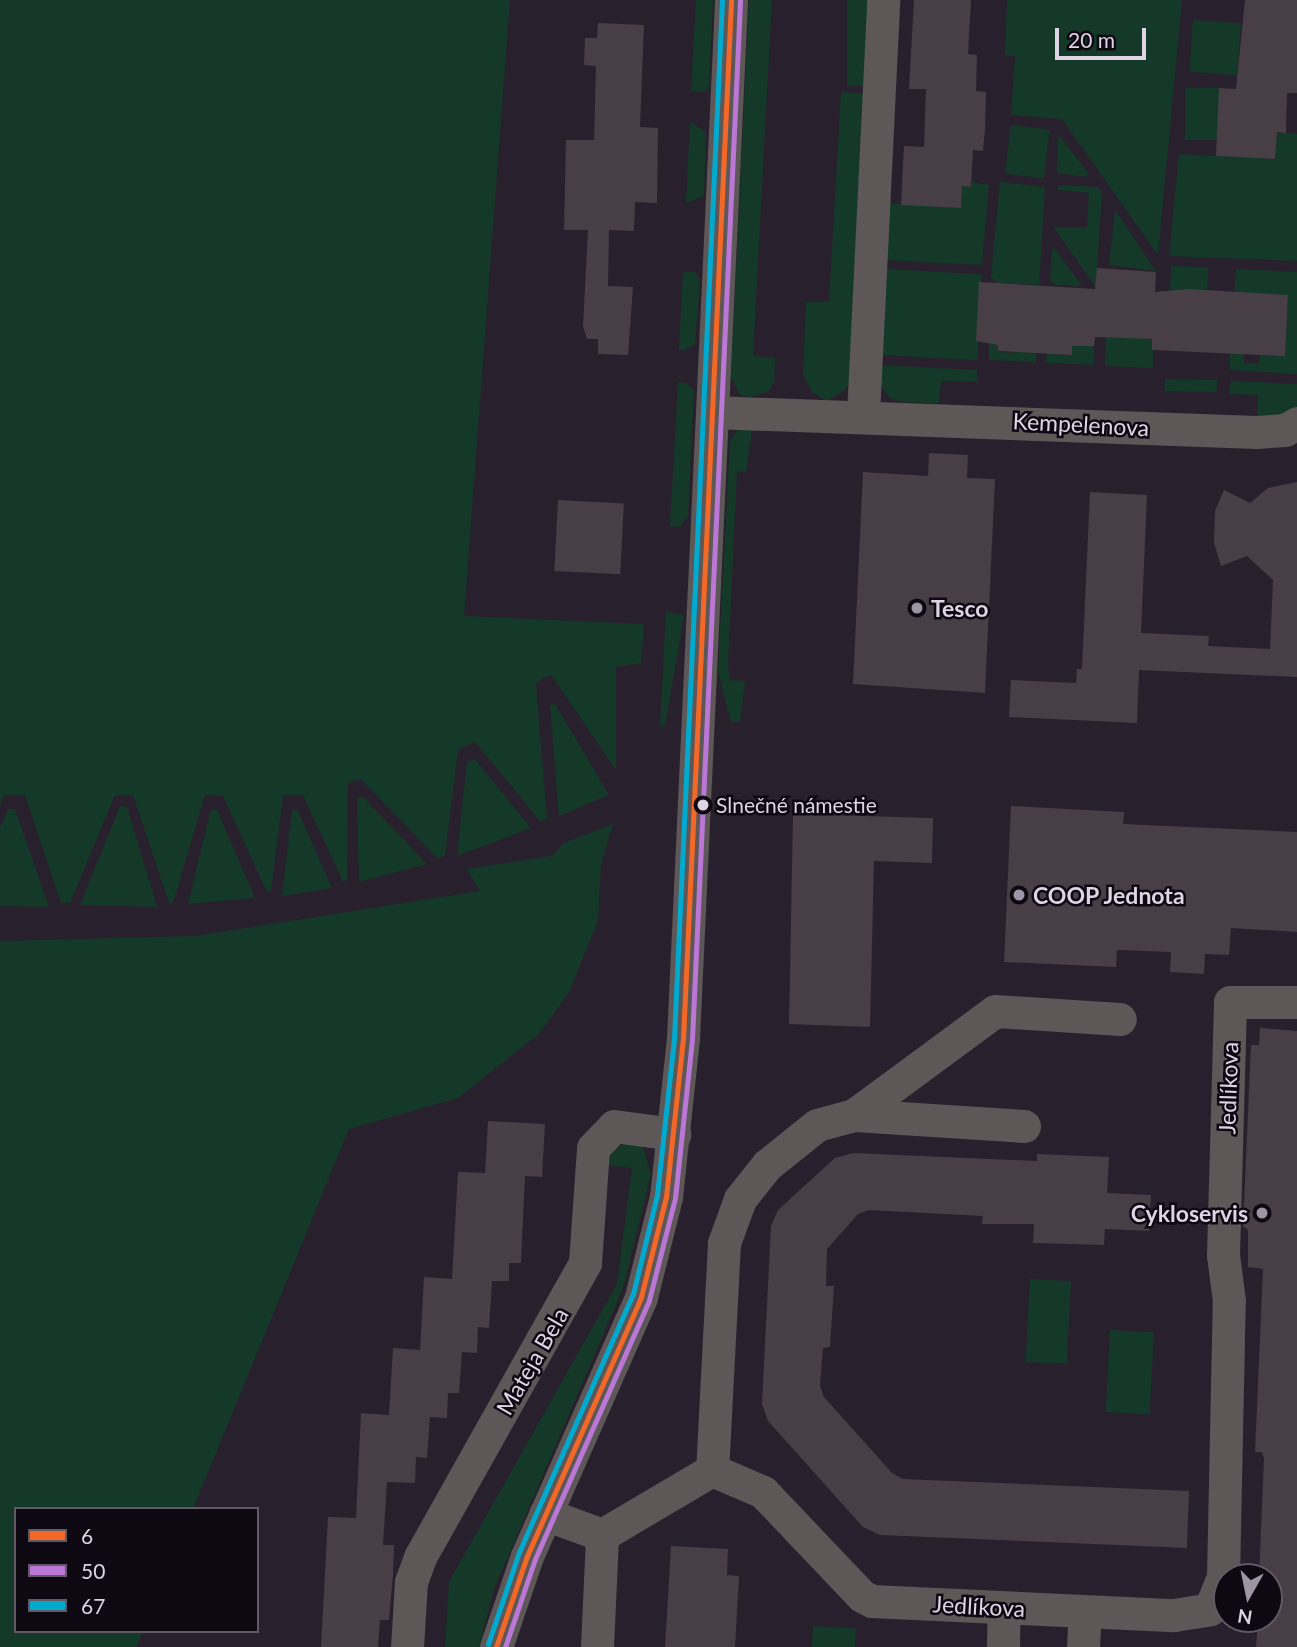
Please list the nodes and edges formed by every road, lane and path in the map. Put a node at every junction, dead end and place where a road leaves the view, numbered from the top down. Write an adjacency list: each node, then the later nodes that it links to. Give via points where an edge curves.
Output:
1 (731, 0): 3 (street)
2 (883, 0): 4 (street)
3 (712, 412): 4 (street, Kempelenova); 10 (street)
4 (863, 415): 5 (street, Kempelenova, via 1256,432 1285,430)
5 (1297, 423)
6 (1297, 1002): 15 (street, Jedlíkova, via 1230,1002 1223,1255 1229,1301 1223,1577 1210,1609 1174,1615)
7 (1120, 1019): 8 (street, via 995,1010)
8 (854, 1115): 9 (street); 11 (street, via 817,1125 790,1143 767,1165 733,1215 724,1242)
9 (1024, 1126)
10 (674, 1135): 12 (street, via 666,1197 641,1297); 16 (street, Mateja Bela, via 614,1126 593,1148 585,1263 420,1557 411,1583)
11 (712, 1470): 13 (street); 14 (street, Jedlíkova, via 763,1492 862,1596)
12 (545, 1514): 13 (street); 17 (street)
13 (602, 1535): 18 (street)
14 (1004, 1608): 15 (street, Jedlíkova); 19 (street)
15 (1085, 1612): 20 (street)
16 (407, 1647)
17 (496, 1647)
18 (597, 1647)
19 (1003, 1647)
20 (1083, 1647)

